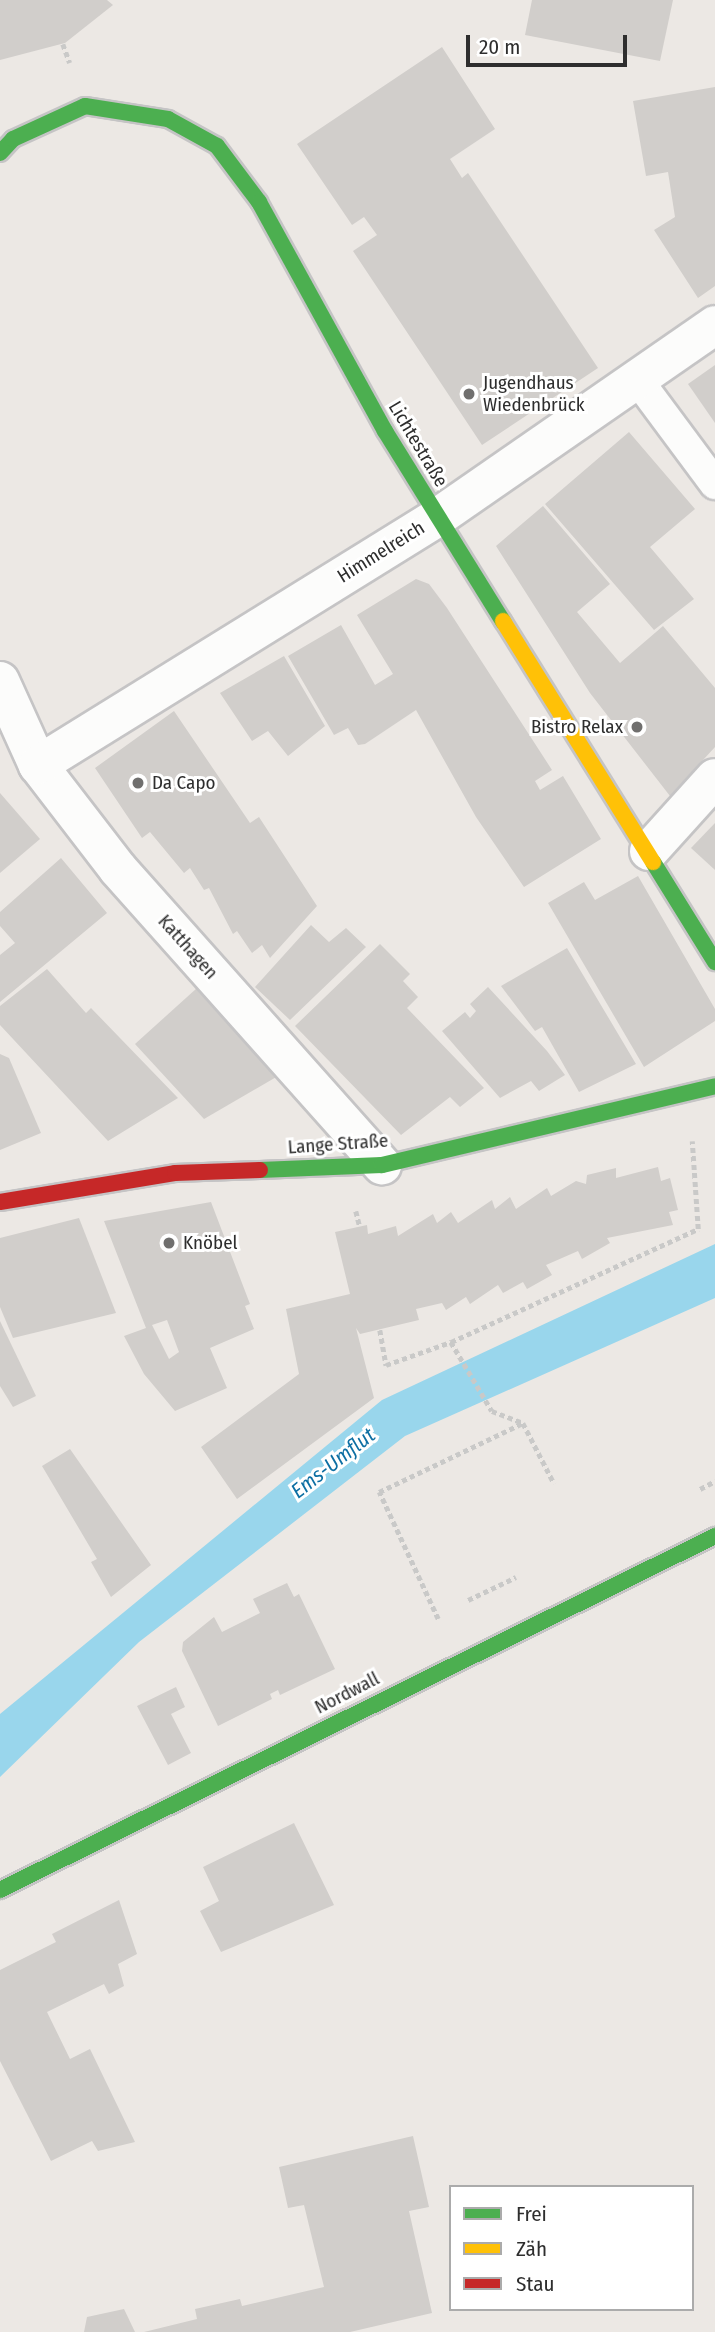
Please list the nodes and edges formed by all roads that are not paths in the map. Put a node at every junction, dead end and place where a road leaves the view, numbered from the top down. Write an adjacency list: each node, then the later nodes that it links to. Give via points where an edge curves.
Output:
1 (0, 153): 5 (street, Lichtestraße, via 13,139 85,106 168,119 217,146 259,202)
2 (715, 325): 3 (street, Himmelreich)
3 (637, 379): 4 (lane); 5 (street, Himmelreich)
4 (715, 484)
5 (438, 517): 7 (street, Himmelreich); 9 (street, Lichtestraße)
6 (4, 705): 7 (street, Katthagen)
7 (38, 765): 12 (street, Katthagen, via 118,869)
8 (715, 778): 9 (street)
9 (649, 851): 10 (street, Lichtestraße)
10 (715, 962)
11 (715, 1086): 12 (street, Lange Straße)
12 (382, 1165): 13 (street, Lange Straße, via 175,1173)
13 (0, 1202)
14 (715, 1536): 15 (street, Nordwall)
15 (0, 1890)

